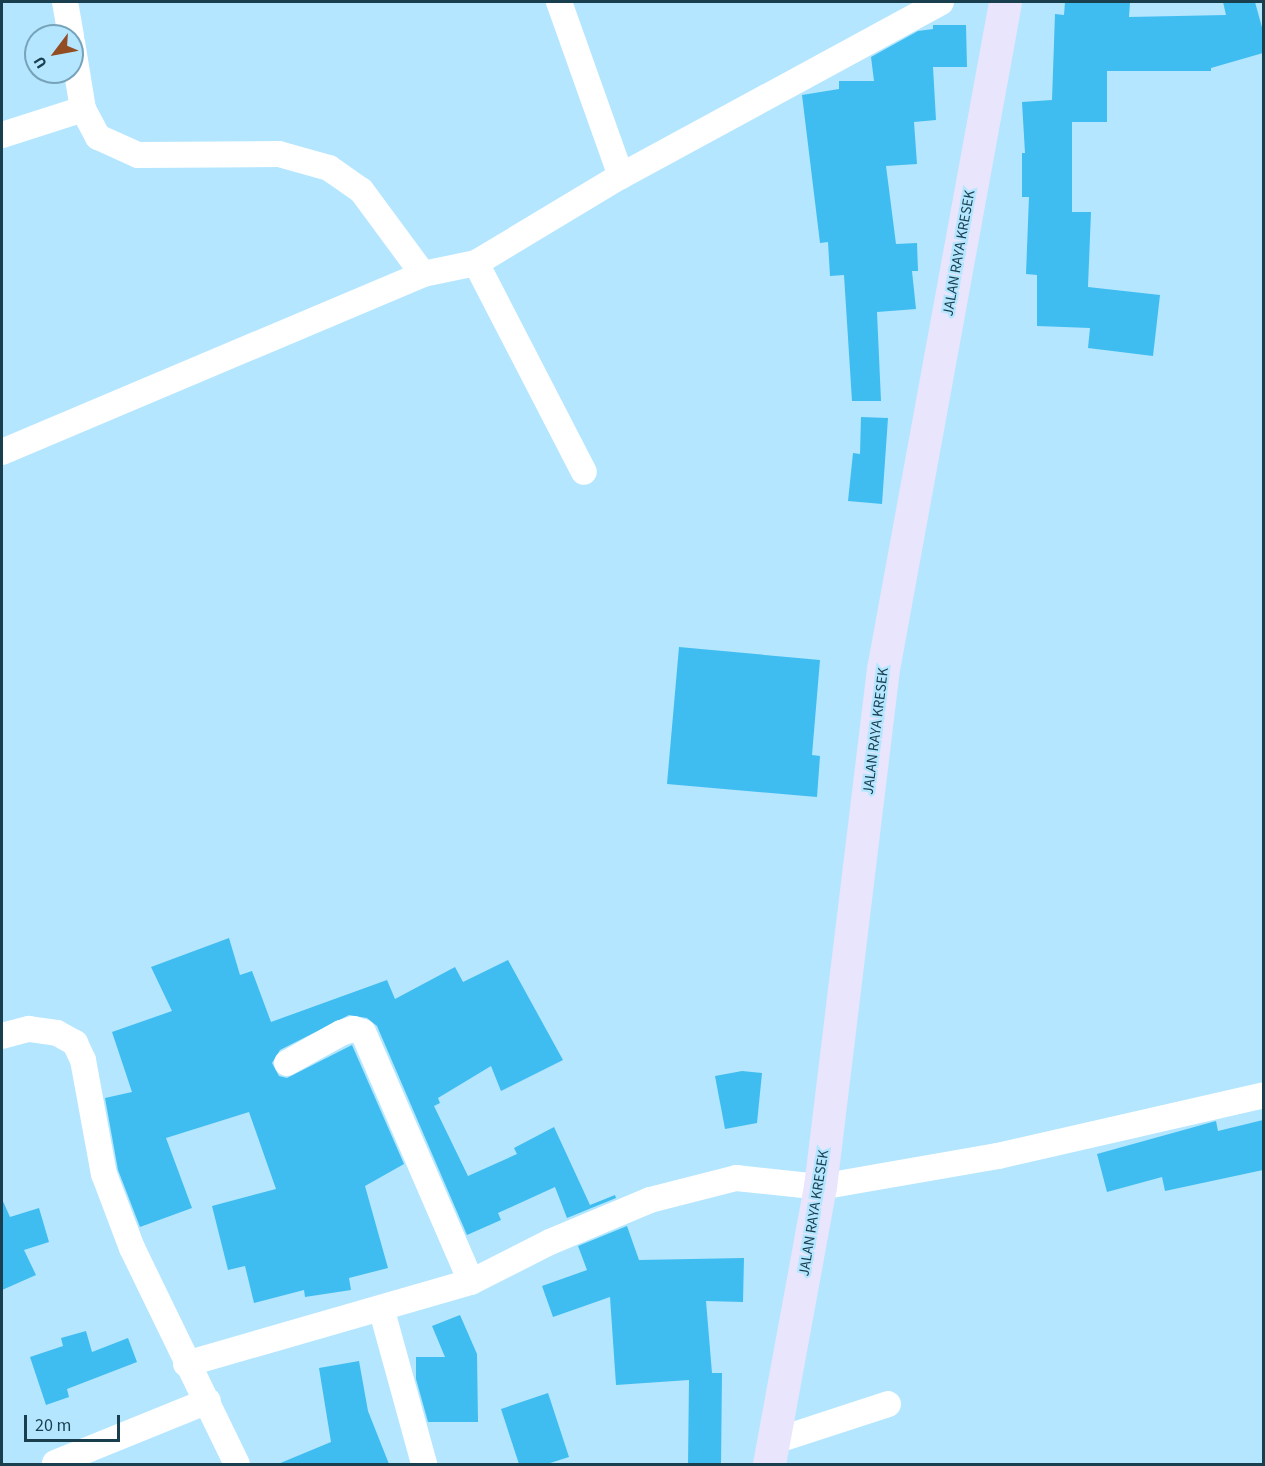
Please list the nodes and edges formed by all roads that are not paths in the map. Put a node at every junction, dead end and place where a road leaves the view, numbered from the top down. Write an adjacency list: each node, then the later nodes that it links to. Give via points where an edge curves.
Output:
1 (65, 2): 5 (street)
2 (559, 2): 9 (street)
3 (941, 2): 9 (street)
4 (1005, 2): 17 (main road, JALAN RAYA KRESEK, via 883,669)
5 (69, 24)
6 (79, 84): 7 (street)
7 (83, 109): 8 (street); 11 (street, via 98,136 138,155 279,154 329,168 361,190)
8 (2, 135)
9 (621, 176): 10 (street)
10 (476, 263): 11 (street); 13 (street)
11 (423, 274): 12 (street)
12 (2, 452)
13 (584, 472)
14 (2, 1036): 20 (street, via 29,1029 57,1033 75,1043 83,1060 104,1174 132,1248)
15 (287, 1063): 18 (street, via 341,1033 353,1029 363,1032)
16 (1263, 1095): 17 (street, via 998,1156)
17 (820, 1187): 18 (street, via 735,1178 650,1200 550,1242); 23 (main road, JALAN RAYA KRESEK)
18 (471, 1282): 19 (street)
19 (382, 1311): 20 (street); 26 (street)
20 (186, 1364): 21 (street)
21 (208, 1401): 24 (street); 25 (street)
22 (888, 1404): 23 (street)
23 (771, 1453)
24 (56, 1463)
25 (237, 1464)
26 (424, 1464)

